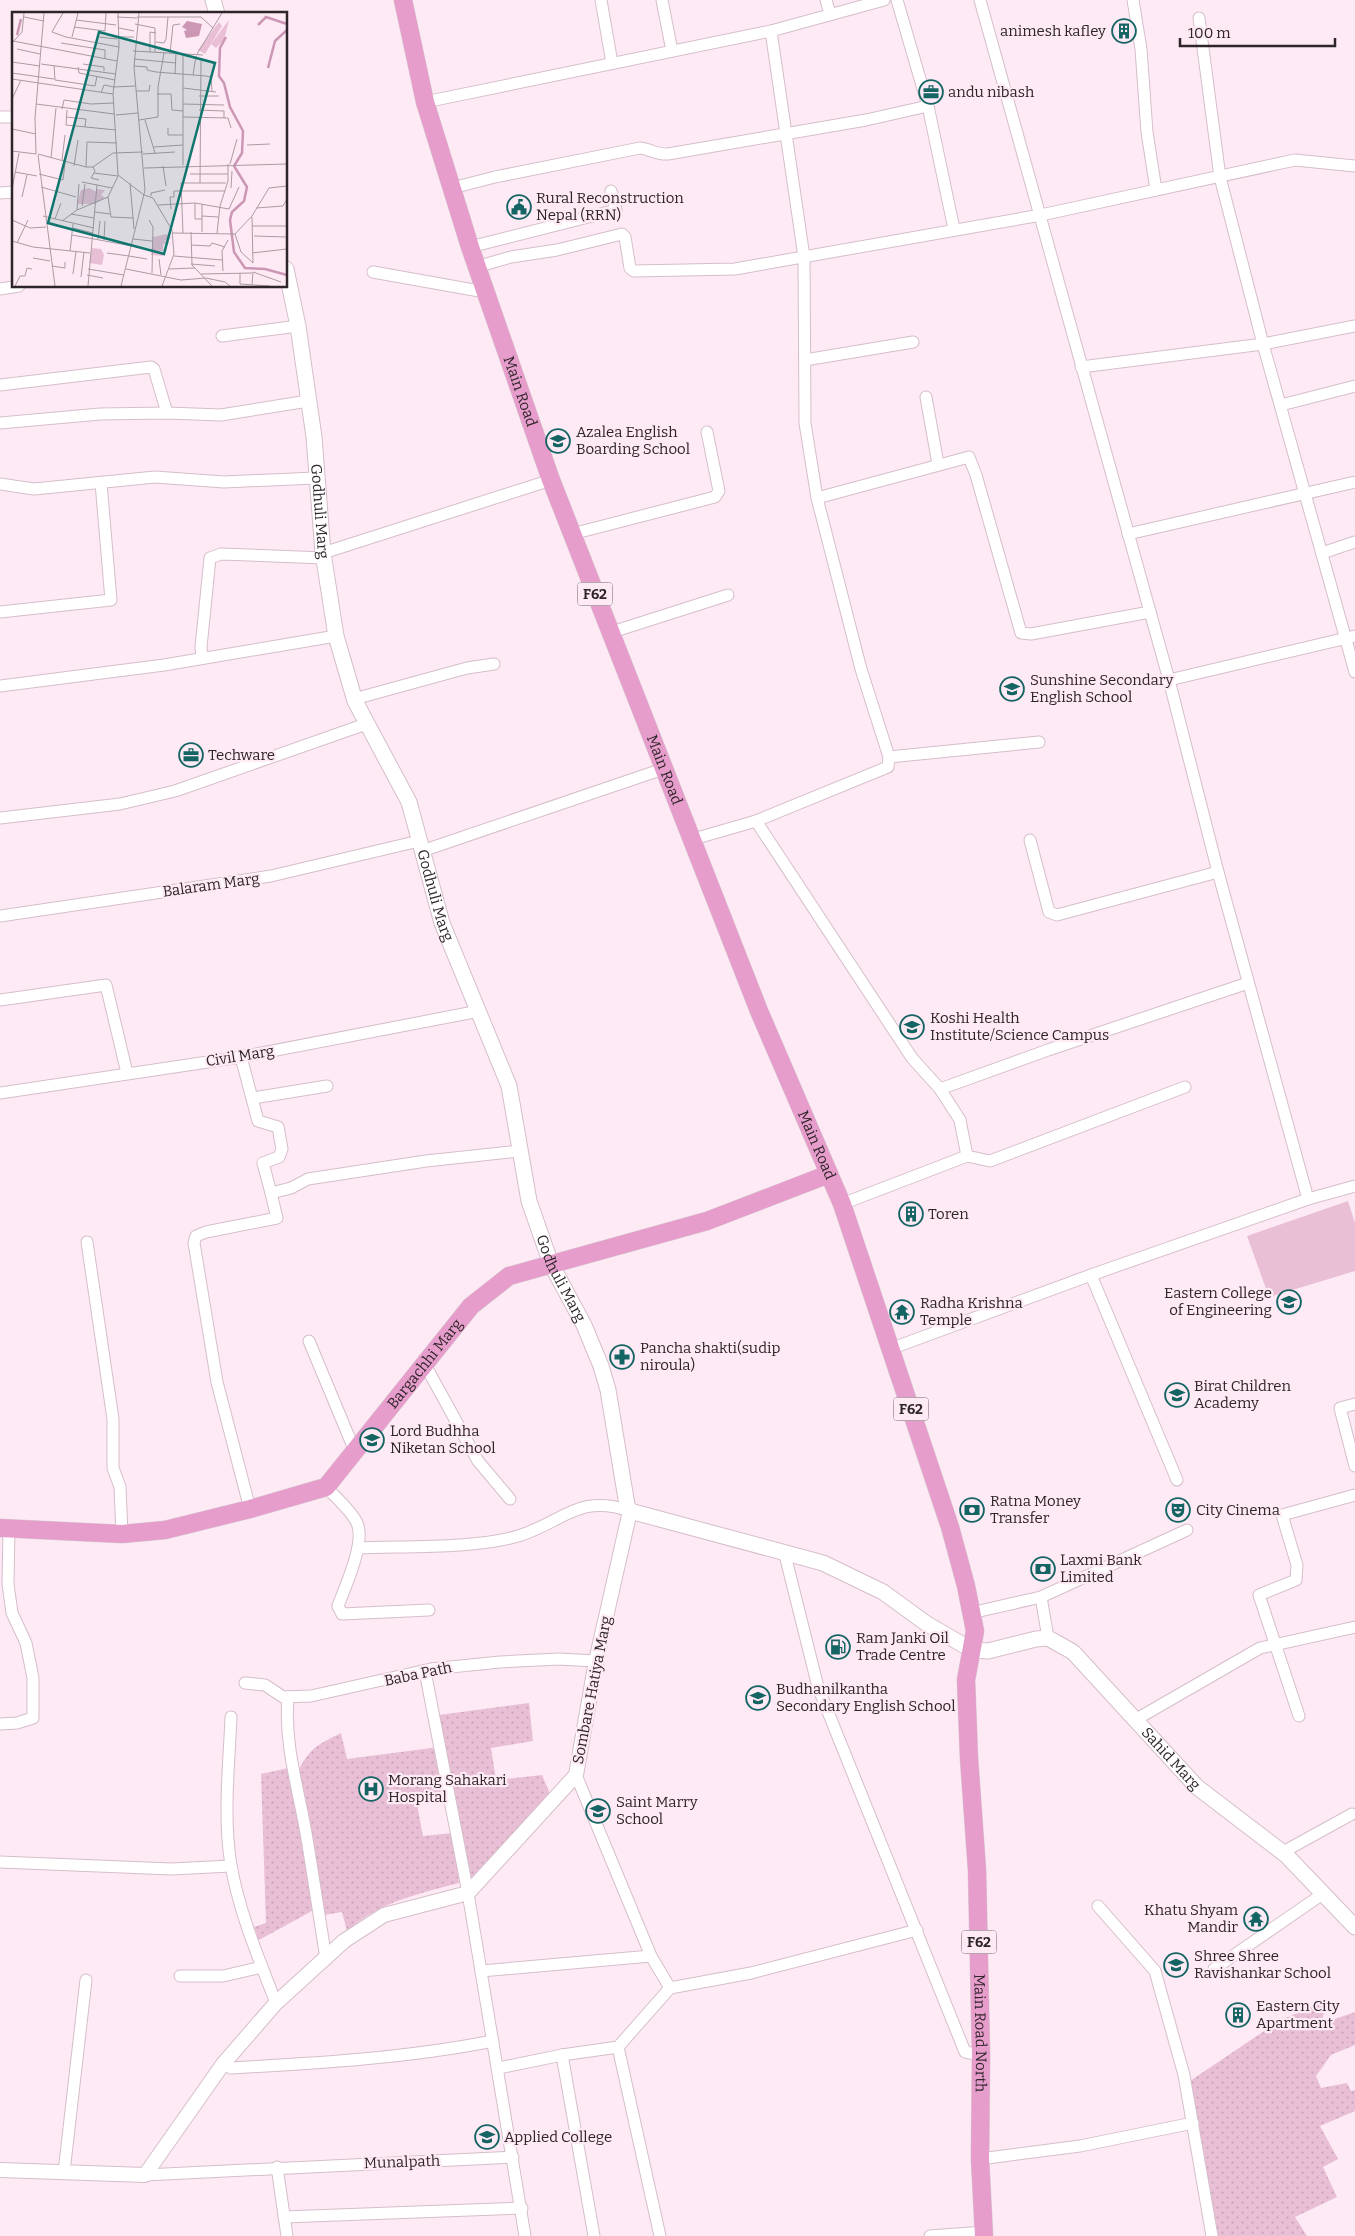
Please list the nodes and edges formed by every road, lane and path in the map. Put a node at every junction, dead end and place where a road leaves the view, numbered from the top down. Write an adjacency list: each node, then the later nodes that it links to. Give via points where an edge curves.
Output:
1 (403, 0): 15 (main road, Main Road / F62)
2 (413, 0): 15 (main road, Main Road / F62)
3 (601, 0): 14 (street)
4 (662, 0): 13 (street)
5 (826, 0): 10 (street)
6 (884, 0): 10 (street)
7 (897, 0): 16 (street)
8 (980, 0): 23 (street)
9 (1133, 0): 21 (street)
10 (830, 14): 12 (street)
11 (1199, 18): 19 (street)
12 (770, 30): 13 (street); 17 (street)
13 (672, 51): 14 (street)
14 (612, 63): 15 (street)
15 (428, 101): 20 (main road, Main Road / F62)
16 (928, 106): 17 (street, via 866,120); 24 (street)
17 (787, 132): 20 (street, via 668,154 655,154 640,148); 26 (street)
18 (1355, 166): 19 (street, via 1295,160)
19 (1220, 177): 21 (street); 35 (street)
20 (454, 188): 25 (main road, Main Road / F62)
21 (1156, 190): 23 (street)
22 (611, 192): 25 (street, via 616,210)
23 (1041, 215): 24 (street); 37 (street)
24 (954, 229): 26 (street)
25 (472, 247): 27 (main road, Main Road / F62)
26 (804, 257): 27 (street, via 735,269 638,272 630,268 622,234); 36 (street)
27 (478, 267): 30 (main road, Main Road / F62); 54 (main road, Main Road / F62)
28 (373, 272): 30 (street)
29 (288, 278): 31 (main road, Godhuli Marg)
30 (484, 292): 48 (main road, Main Road / F62)
31 (298, 326): 33 (street); 41 (main road, Godhuli Marg)
32 (1355, 326): 35 (street)
33 (222, 336)
34 (913, 342): 36 (street)
35 (1263, 344): 37 (street); 42 (street)
36 (805, 360): 53 (street, via 805,423)
37 (1081, 367): 55 (street)
38 (0, 385): 43 (street, via 151,367)
39 (1355, 386): 42 (street)
40 (926, 397): 46 (street)
41 (308, 401): 43 (street, via 221,415); 47 (main road, Godhuli Marg, via 314,437)
42 (1281, 405): 52 (street)
43 (167, 412): 44 (street)
44 (0, 423)
45 (707, 432): 54 (street, via 719,491 715,497)
46 (938, 464): 53 (street); 61 (street, via 969,457 1020,633 1031,634)
47 (315, 478): 51 (street, via 224,482 155,477); 58 (main road, Godhuli Marg)
48 (551, 480): 54 (main road, Main Road / F62); 58 (street)
49 (1355, 482): 52 (street)
50 (0, 484): 51 (street, via 34,489)
51 (101, 484): 60 (street, via 111,600)
52 (1305, 494): 55 (street); 57 (street)
53 (817, 498): 73 (street, via 861,669)
54 (575, 533): 62 (main road, Main Road / F62)
55 (1128, 534): 61 (street)
56 (1355, 542): 57 (street)
57 (1322, 553): 64 (street)
58 (323, 556): 63 (main road, Godhuli Marg); 65 (street, via 221,554 210,558 200,647)
59 (728, 594): 62 (street)
60 (0, 612)
61 (1150, 612): 68 (street)
62 (613, 632): 74 (main road, Main Road / F62); 77 (main road, Main Road / F62)
63 (336, 636): 65 (street); 70 (main road, Godhuli Marg)
64 (1350, 638): 67 (street); 68 (street)
65 (202, 658): 69 (street)
66 (494, 664): 70 (street, via 467,668)
67 (1355, 672)
68 (1169, 680): 80 (street)
69 (0, 686)
70 (354, 699): 71 (main road, Godhuli Marg)
71 (366, 724): 75 (street, via 175,791 120,804); 79 (main road, Godhuli Marg, via 409,802)
72 (1039, 742): 73 (street)
73 (889, 757): 76 (street, via 888,767)
74 (663, 769): 77 (main road, Main Road / F62); 79 (street, Balaram Marg)
75 (0, 818)
76 (756, 821): 77 (street); 89 (street, via 912,1058)
77 (693, 839): 94 (main road, Main Road / F62, via 759,1011)
78 (1030, 840): 80 (street, via 1049,912 1057,915)
79 (421, 846): 81 (street, Balaram Marg, via 271,876); 84 (main road, Godhuli Marg, via 442,923)
80 (1218, 872): 82 (street)
81 (0, 916)
82 (1248, 982): 89 (street); 97 (street)
83 (0, 1000): 86 (street, via 106,985)
84 (479, 1011): 85 (street, Civil Marg); 92 (main road, Godhuli Marg, via 509,1086)
85 (241, 1057): 86 (street, Civil Marg); 91 (street)
86 (127, 1073): 90 (street, Civil Marg)
87 (327, 1086): 91 (street)
88 (1185, 1087): 93 (street, via 990,1161)
89 (940, 1089): 93 (street, via 960,1120)
90 (0, 1093)
91 (253, 1098): 96 (street, via 258,1121 278,1126 282,1149 279,1157 263,1163)
92 (520, 1152): 96 (street, via 426,1161 308,1179 292,1188); 100 (main road, Godhuli Marg, via 529,1201)
93 (967, 1156): 98 (street)
94 (829, 1174): 98 (main road, F62); 100 (main road, Bargachhi Marg, via 707,1221)
95 (1355, 1186): 97 (street)
96 (271, 1193): 112 (street, via 277,1218 206,1232 196,1236 194,1243 217,1382)
97 (1308, 1199): 101 (street)
98 (842, 1204): 103 (main road, F62)
99 (87, 1242): 116 (street, via 113,1420 113,1468 120,1487)
100 (551, 1264): 104 (main road, Bargachhi Marg, via 509,1276 471,1306); 113 (main road, Godhuli Marg, via 584,1325 601,1366)
101 (1091, 1275): 103 (street); 108 (street)
102 (309, 1341): 106 (street)
103 (890, 1348): 121 (main road, F62, via 950,1527)
104 (424, 1363): 106 (main road, Bargachhi Marg); 111 (street, via 478,1461)
105 (1355, 1404): 107 (street, via 1340,1408)
106 (354, 1448): 109 (main road, Bargachhi Marg)
107 (1355, 1466)
108 (1177, 1480)
109 (326, 1487): 112 (main road); 117 (street, via 357,1521 360,1531)
110 (1355, 1496): 124 (street, via 1282,1515 1297,1565 1296,1580 1259,1595)
111 (510, 1499)
112 (250, 1509): 116 (main road, via 165,1530)
113 (630, 1511): 117 (street, via 606,1506 571,1510 518,1536 469,1543); 118 (main road); 126 (street, Sombare Hatiya Marg)
114 (4, 1528): 116 (main road); 133 (street, via 12,1613 26,1643 33,1678 33,1718)
115 (1187, 1530): 119 (street)
116 (122, 1534)
117 (358, 1548): 120 (street, via 338,1606 342,1614)
118 (784, 1551): 125 (main road, via 823,1563 883,1592 926,1624); 143 (street, via 818,1686)
119 (1041, 1597): 121 (street); 123 (street)
120 (429, 1610)
121 (971, 1613): 125 (main road, F62, via 975,1632)
122 (1355, 1627): 124 (street)
123 (1048, 1638): 125 (main road, via 988,1652); 132 (main road, Sahid Marg, via 1073,1652)
124 (1277, 1644): 130 (street); 132 (street, via 1247,1654)
125 (972, 1650): 156 (main road, Main Road North / F62, via 966,1680 968,1758 977,1870)
126 (596, 1661): 127 (street, Baba Path, via 500,1662); 134 (street, Sombare Hatiya Marg)
127 (424, 1671): 129 (street, Baba Path, via 339,1692); 139 (street)
128 (245, 1683): 129 (street, via 264,1685)
129 (288, 1697): 145 (street, via 286,1722 293,1776 306,1832)
130 (1299, 1716)
131 (231, 1717): 138 (street, via 228,1807)
132 (1135, 1720): 136 (main road, Sahid Marg, via 1197,1787)
133 (0, 1724)
134 (576, 1775): 139 (street); 144 (street, Sombare Hatiya Marg)
135 (1352, 1814): 136 (street)
136 (1283, 1852): 140 (main road, Sahid Marg)
137 (0, 1862): 138 (street, via 171,1869)
138 (231, 1866): 146 (street)
139 (468, 1893): 145 (street, via 384,1915 344,1940); 148 (street)
140 (1324, 1893): 142 (main road, Sahid Marg); 147 (street)
141 (1098, 1906): 159 (street, via 1155,1971 1184,2075)
142 (1355, 1927)
143 (918, 1930): 151 (street, via 751,1973); 156 (street, via 965,2052)
144 (651, 1956): 148 (street); 151 (street, Sombare Hatiya Marg)
145 (326, 1958): 152 (street)
146 (262, 1967): 149 (street, via 222,1976); 152 (street)
147 (1214, 1969)
148 (481, 1971): 153 (street)
149 (180, 1976)
150 (86, 1980): 164 (street)
151 (670, 1988): 154 (street)
152 (276, 2003): 157 (street)
153 (493, 2040): 157 (street, via 335,2063 231,2068); 158 (street)
154 (618, 2047): 155 (street); 172 (street)
155 (562, 2054): 158 (street); 171 (street)
156 (981, 2055): 161 (main road, Main Road North / F62)
157 (223, 2064): 165 (street)
158 (499, 2068): 160 (street)
159 (1193, 2123): 161 (street, via 1080,2146); 174 (street)
160 (514, 2157): 162 (street, Munalpath); 166 (street)
161 (980, 2159): 168 (main road, Main Road North / F62)
162 (277, 2167): 165 (street, Munalpath); 167 (street)
163 (0, 2170): 164 (street, Munalpath)
164 (64, 2172): 165 (street, Munalpath)
165 (145, 2175)
166 (522, 2208): 167 (street); 170 (street)
167 (284, 2217): 169 (street)
168 (984, 2234): 173 (street)
169 (287, 2236)
170 (525, 2236)
171 (594, 2236)
172 (660, 2236)
173 (930, 2236)
174 (1212, 2236)

